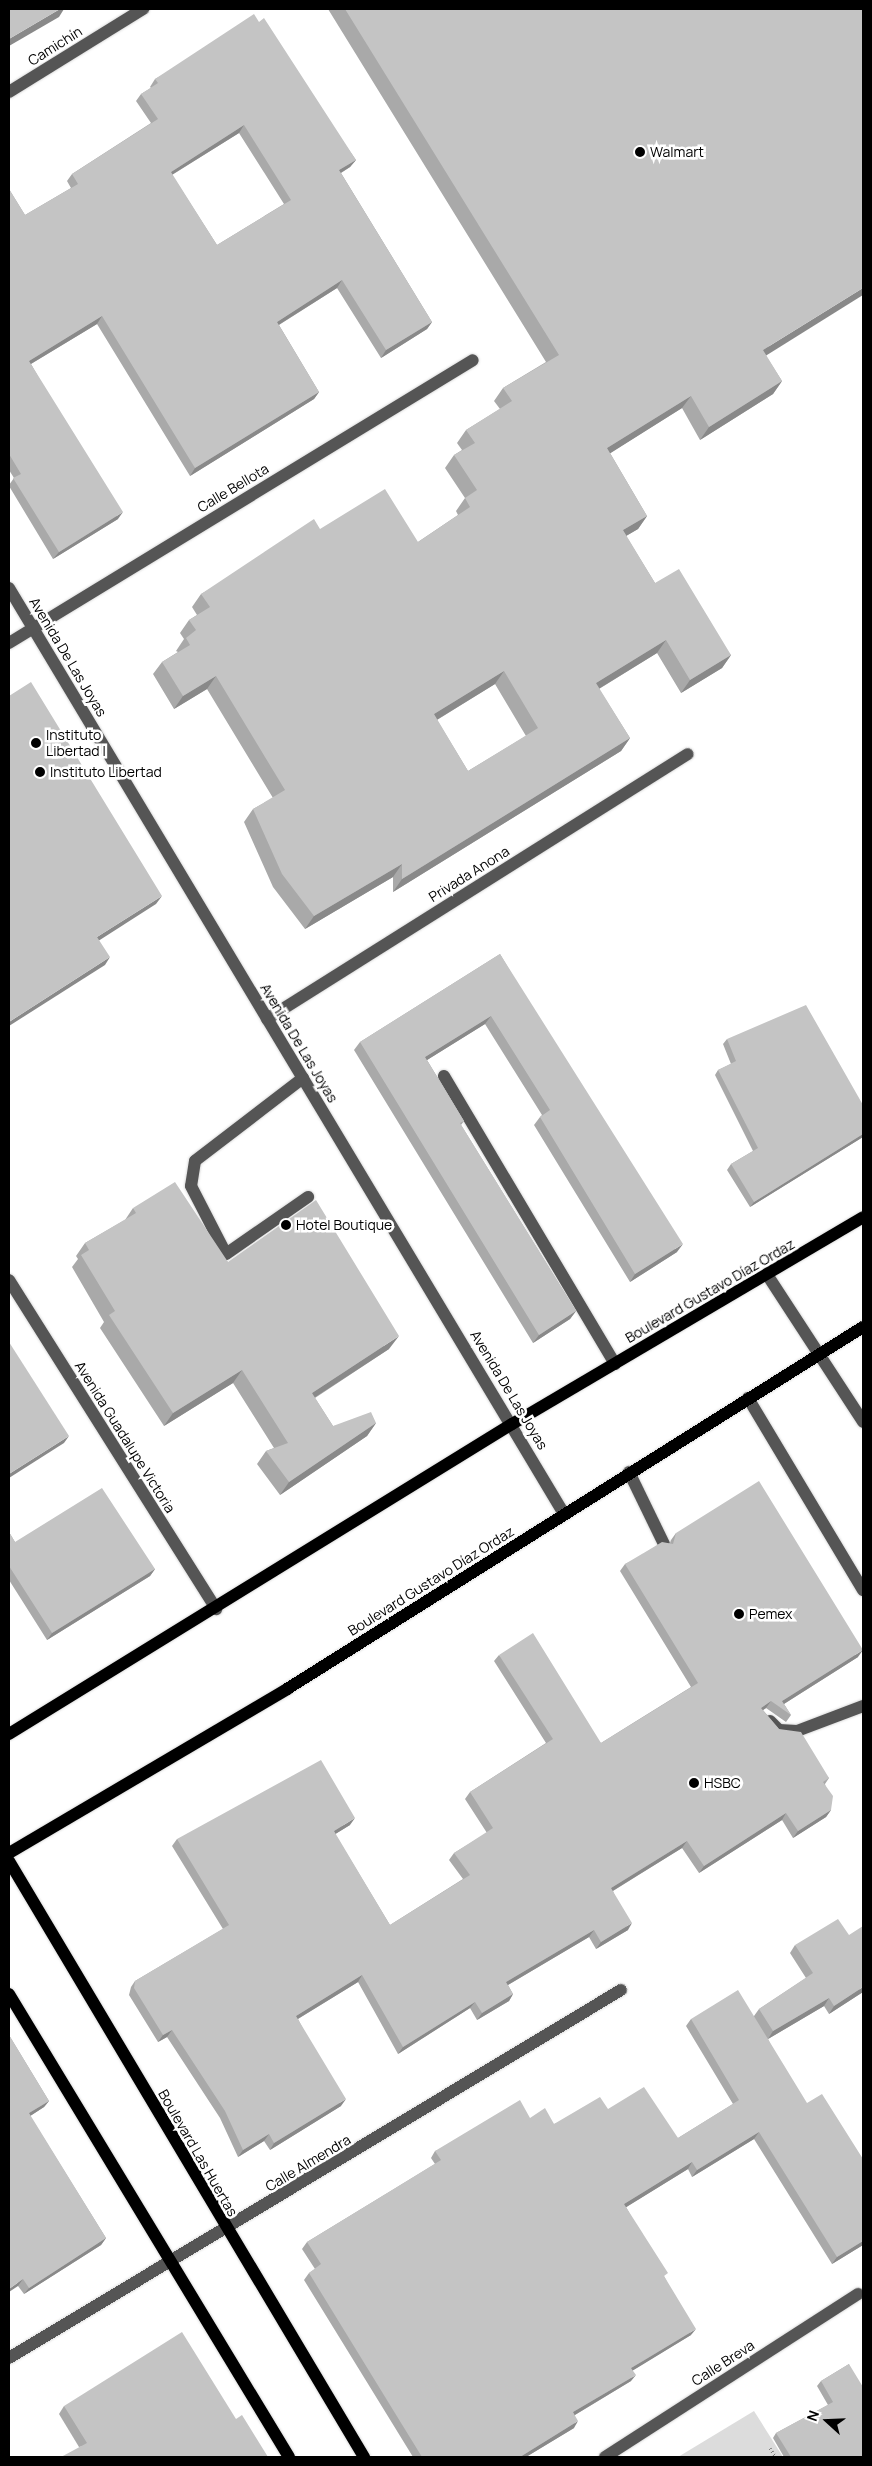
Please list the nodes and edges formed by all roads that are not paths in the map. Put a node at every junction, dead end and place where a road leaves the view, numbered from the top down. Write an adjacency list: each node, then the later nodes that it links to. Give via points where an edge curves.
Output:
1 (143, 9): 2 (street, Camichín)
2 (9, 92)
3 (473, 360): 5 (street, Calle Bellota)
4 (9, 588): 5 (street, Avenida De Las Joyas)
5 (34, 627): 6 (street, Calle Bellota); 8 (street, Avenida De Las Joyas)
6 (9, 643)
7 (688, 754): 8 (street, Privada Anona)
8 (267, 1019): 10 (street, Avenida De Las Joyas)
9 (444, 1076): 17 (street)
10 (302, 1078): 11 (street, via 195,1161 191,1186 226,1254); 20 (street, Avenida De Las Joyas)
11 (308, 1196)
12 (863, 1217): 13 (main road, Boulevard Gustavo Díaz Ordaz)
13 (768, 1276): 16 (street); 17 (main road, Boulevard Gustavo Díaz Ordaz)
14 (9, 1280): 25 (street, Avenida Guadalupe Victoria)
15 (863, 1327): 16 (main road, Boulevard Gustavo Díaz Ordaz)
16 (820, 1352): 18 (main road, Boulevard Gustavo Díaz Ordaz); 19 (street)
17 (614, 1364): 20 (main road, Boulevard Gustavo Díaz Ordaz)
18 (748, 1398): 21 (main road, Boulevard Gustavo Díaz Ordaz); 24 (street)
19 (863, 1422)
20 (512, 1424): 22 (street, Avenida De Las Joyas); 25 (main road, Boulevard Gustavo Díaz Ordaz)
21 (629, 1472): 22 (main road, Boulevard Gustavo Díaz Ordaz); 23 (street)
22 (564, 1514): 30 (main road, Boulevard Gustavo Díaz Ordaz, via 287,1689)
23 (664, 1544)
24 (863, 1590)
25 (216, 1609): 29 (main road, Boulevard Gustavo Díaz Ordaz)
26 (860, 1708): 27 (street, via 797,1731 779,1730); 28 (street)
27 (764, 1716)
28 (863, 1722)
29 (9, 1734)
30 (9, 1853)
31 (9, 1861): 34 (main road, Boulevard Las Huertas)
32 (621, 1990): 34 (street, Calle Almendra)
33 (9, 1994): 35 (main road)
34 (226, 2230): 35 (street, Calle Almendra); 39 (main road, Boulevard Las Huertas)
35 (169, 2260): 37 (street, Calle Almendra); 38 (main road)
36 (858, 2294): 40 (street, Calle Breva)
37 (9, 2358)
38 (289, 2457)
39 (364, 2457)
40 (605, 2457)

